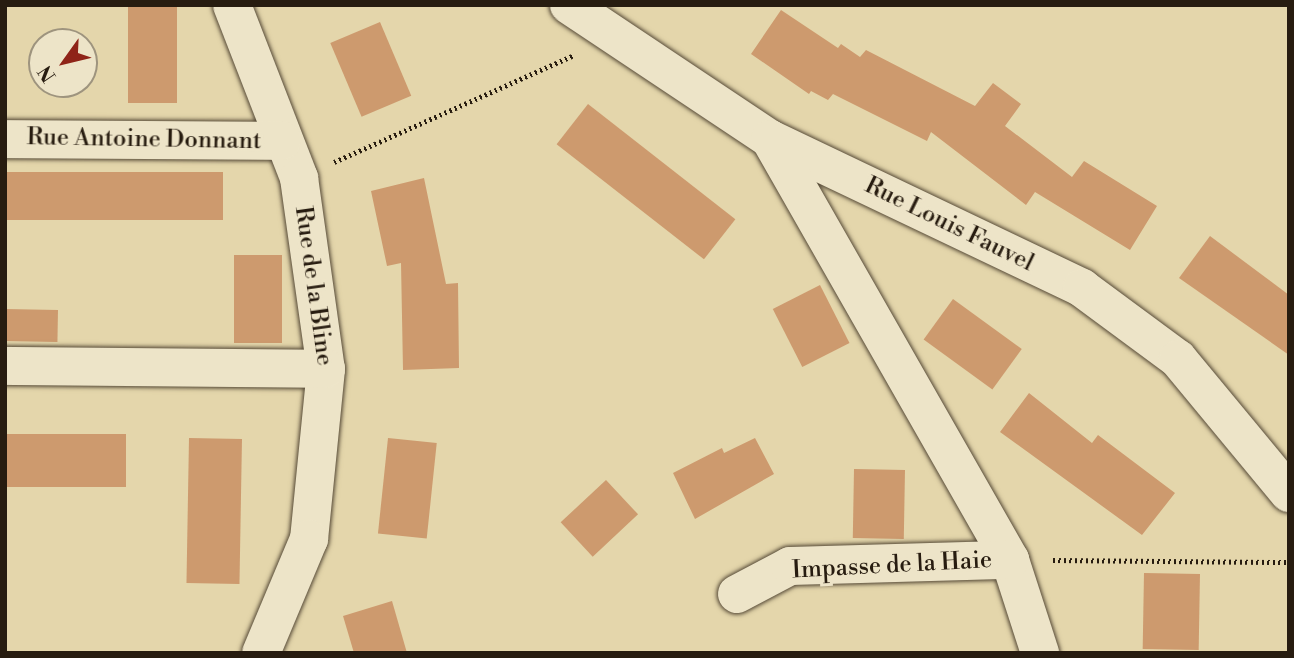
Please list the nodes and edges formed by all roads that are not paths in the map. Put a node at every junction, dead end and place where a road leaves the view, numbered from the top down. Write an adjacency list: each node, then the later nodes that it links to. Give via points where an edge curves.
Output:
1 (232, 5): 5 (street, Rue de la Bline)
2 (569, 5): 4 (street, Rue Louis Fauvel)
3 (5, 139): 5 (street, Rue Antoine Donnant)
4 (770, 139): 8 (street, Rue Louis Fauvel, via 1082,288 1178,359); 9 (street)
5 (282, 141): 7 (street, Rue de la Bline, via 299,178)
6 (5, 366): 7 (street)
7 (326, 369): 11 (street, Rue de la Bline, via 309,539)
8 (1289, 494)
9 (1010, 560): 10 (street, Impasse de la Haie, via 790,566); 12 (street)
10 (737, 594)
11 (261, 653)
12 (1040, 653)

